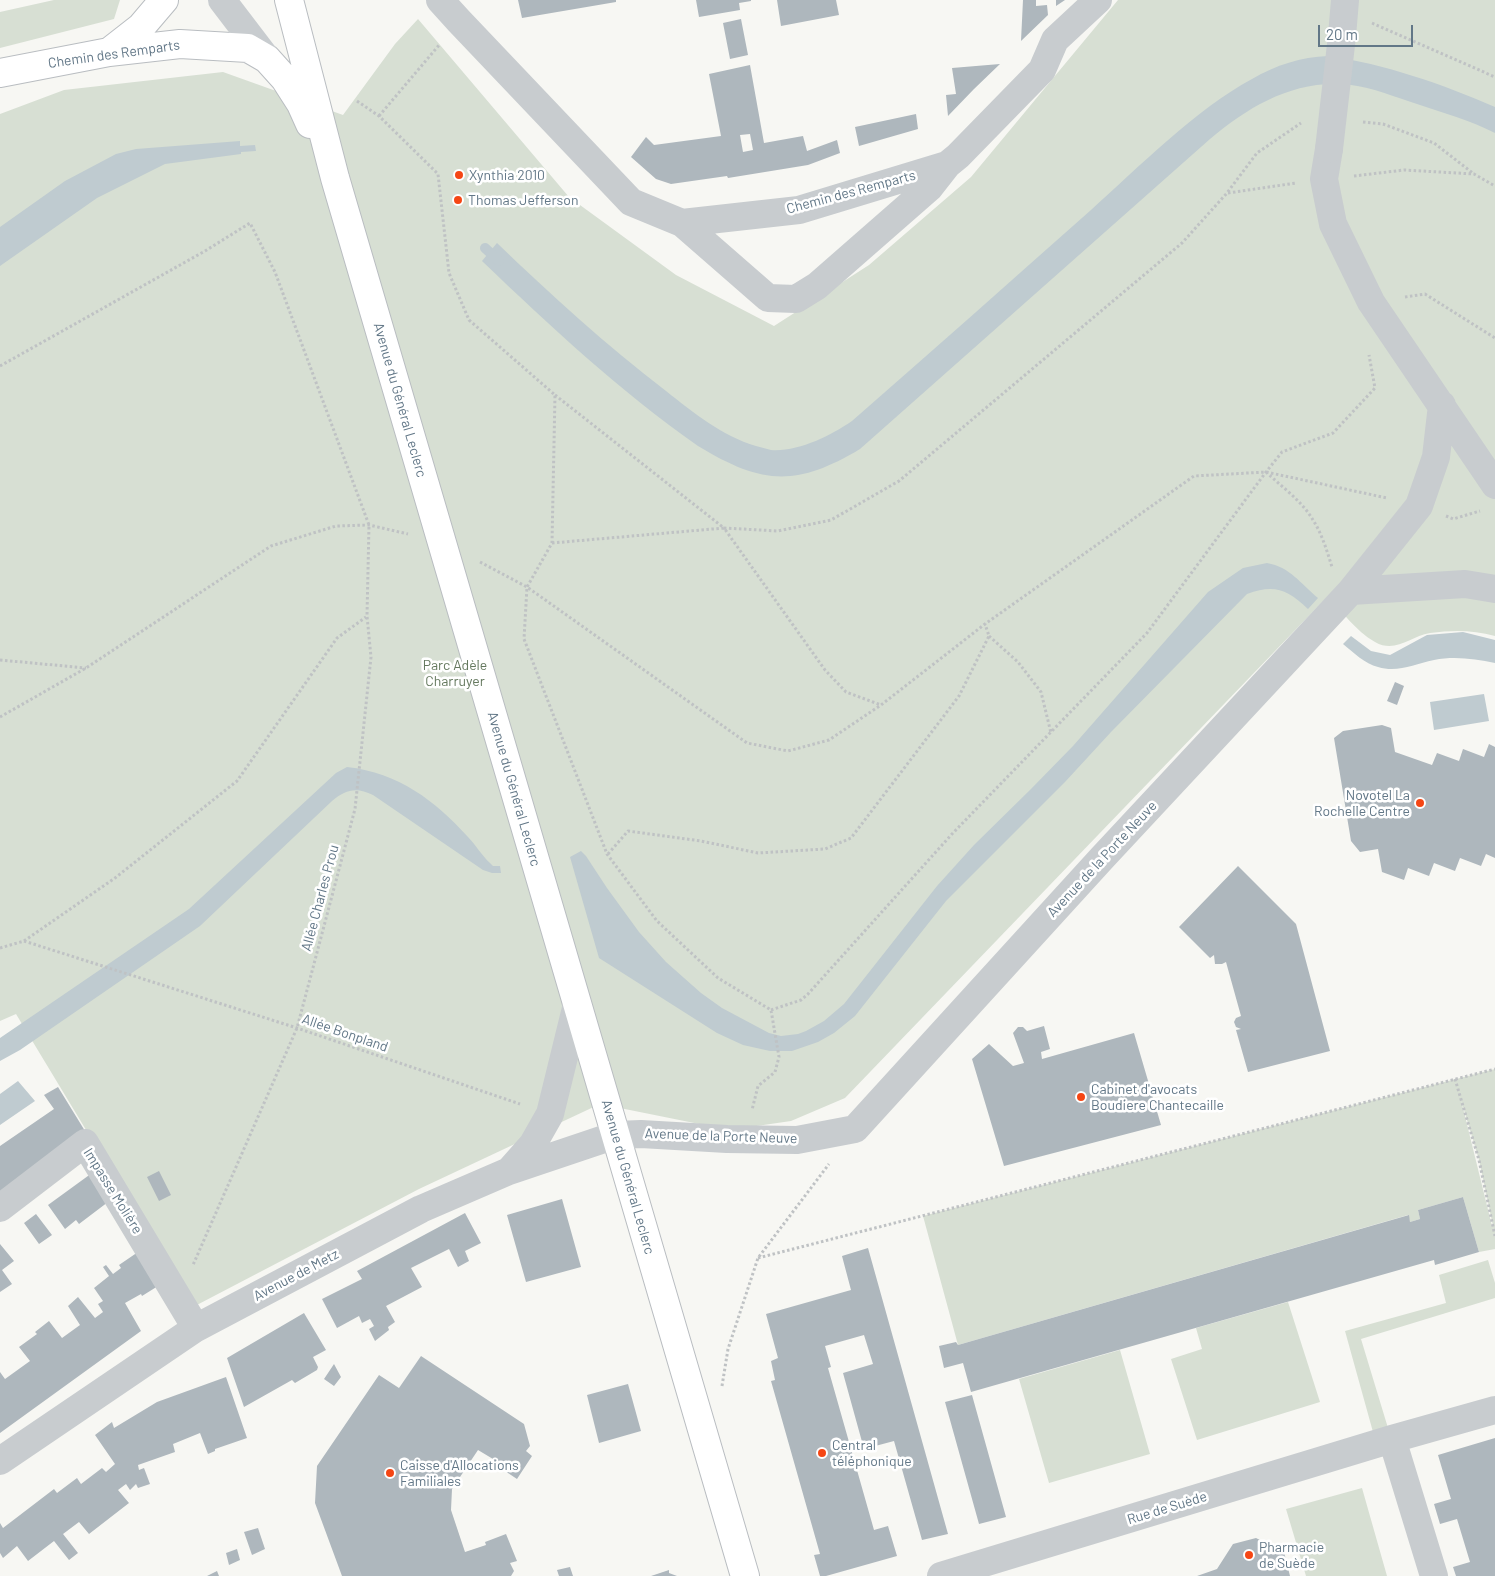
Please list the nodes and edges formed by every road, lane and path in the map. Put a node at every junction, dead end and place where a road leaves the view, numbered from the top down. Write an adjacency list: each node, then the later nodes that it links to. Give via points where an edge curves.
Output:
1 (164, 0): 8 (main road, via 141,27)
2 (222, 0): 9 (street)
3 (288, 0): 15 (main road, Avenue du Général Leclerc)
4 (440, 0): 7 (street, Chemin des Remparts)
5 (1098, 0): 14 (street, Chemin des Remparts, via 1055,40 1042,70)
6 (1344, 16): 11 (path); 16 (street, bridge)
7 (459, 21): 13 (path); 18 (street, Chemin des Remparts, via 631,202)
8 (109, 52): 9 (main road, Chemin des Remparts, via 180,44 207,45 248,48); 10 (main road, Chemin des Remparts)
9 (267, 59): 15 (main road, Chemin des Remparts, via 301,104)
10 (0, 73)
11 (1495, 77)
12 (357, 101): 13 (path)
13 (379, 116): 23 (path, via 438,174 449,273 469,320)
14 (947, 165): 18 (street, Chemin des Remparts, via 799,210); 18 (street, via 928,188 817,286 796,299 768,298)
15 (335, 178): 30 (main road, Avenue du Général Leclerc)
16 (1324, 179): 17 (path, via 1404,170 1474,174); 19 (street, via 1333,224); 29 (path, via 1227,193 1182,243 899,481 831,520 778,531)
17 (1495, 186)
18 (682, 223)
19 (1371, 302): 20 (path, via 1425,294); 24 (street)
20 (1495, 338)
21 (1368, 350): 25 (path, via 1374,388 1333,433 1282,452)
22 (0, 366): 28 (path, via 250,223 275,272)
23 (555, 394): 29 (path); 31 (path)
24 (1442, 405): 26 (street); 27 (street, Avenue de la Porte Neuve, via 1436,457)
25 (1266, 472): 27 (path); 34 (path, via 1313,519 1333,569); 36 (path, via 1194,476); 42 (path, via 1147,633)
26 (1491, 497): 27 (path, via 1453,519)
27 (1419, 506): 34 (street, Avenue de la Porte Neuve)
28 (369, 525): 30 (path); 35 (path, Allée Charles Prou); 39 (path, via 336,526 271,546)
29 (724, 528): 31 (path); 40 (path, via 825,670 846,692)
30 (442, 540): 32 (path); 46 (main road, Avenue du Général Leclerc)
31 (552, 543): 32 (path)
32 (527, 587): 40 (path, via 747,743 788,751 829,740); 43 (path, via 524,639)
33 (1495, 588): 34 (street, via 1465,584)
34 (1351, 591): 52 (street, Avenue de la Porte Neuve)
35 (367, 616): 44 (path, via 336,638 237,780 115,878); 48 (path, Allée Charles Prou, via 371,658 355,809)
36 (985, 624): 37 (path); 40 (path)
37 (989, 636): 42 (path, via 1018,662 1040,692); 43 (path, via 959,696 852,838 825,849 758,853 701,840 628,830)
38 (0, 660): 39 (path)
39 (86, 668): 41 (path)
40 (881, 705)
41 (0, 717)
42 (1051, 733): 47 (path, via 952,834 808,994 801,1000)
43 (608, 854): 47 (path, via 657,921 718,978)
44 (24, 941): 45 (path); 48 (path, Allée Bonpland)
45 (0, 948)
46 (577, 1004): 51 (street); 53 (main road, Avenue du Général Leclerc)
47 (771, 1010): 54 (path, via 779,1054 775,1072 758,1086 750,1114 763,1121)
48 (297, 1028): 51 (path, Allée Bonpland); 59 (path, Allée Charles Prou)
49 (1495, 1069): 50 (path)
50 (1455, 1079): 57 (path, via 1479,1160); 58 (path)
51 (550, 1114): 55 (street, via 533,1144)
52 (855, 1130): 54 (street, Avenue de la Porte Neuve, via 797,1140); 58 (path)
53 (616, 1135): 54 (street, Avenue de la Porte Neuve); 55 (street, Avenue de Metz); 65 (main road, Avenue du Général Leclerc)
54 (764, 1140)
55 (509, 1171): 60 (street, Avenue de Metz, via 421,1209)
56 (0, 1208): 60 (street, Impasse Molière, via 86,1143)
57 (1495, 1236)
58 (758, 1258): 61 (path, via 728,1349)
59 (190, 1271)
60 (196, 1328): 64 (street, Avenue de Metz)
61 (721, 1391)
62 (1495, 1410): 63 (street, Rue de Suède)
63 (1392, 1439): 66 (street, Rue de Suède); 67 (street)
64 (0, 1461)
65 (745, 1576)
66 (941, 1576)
67 (1434, 1576)

